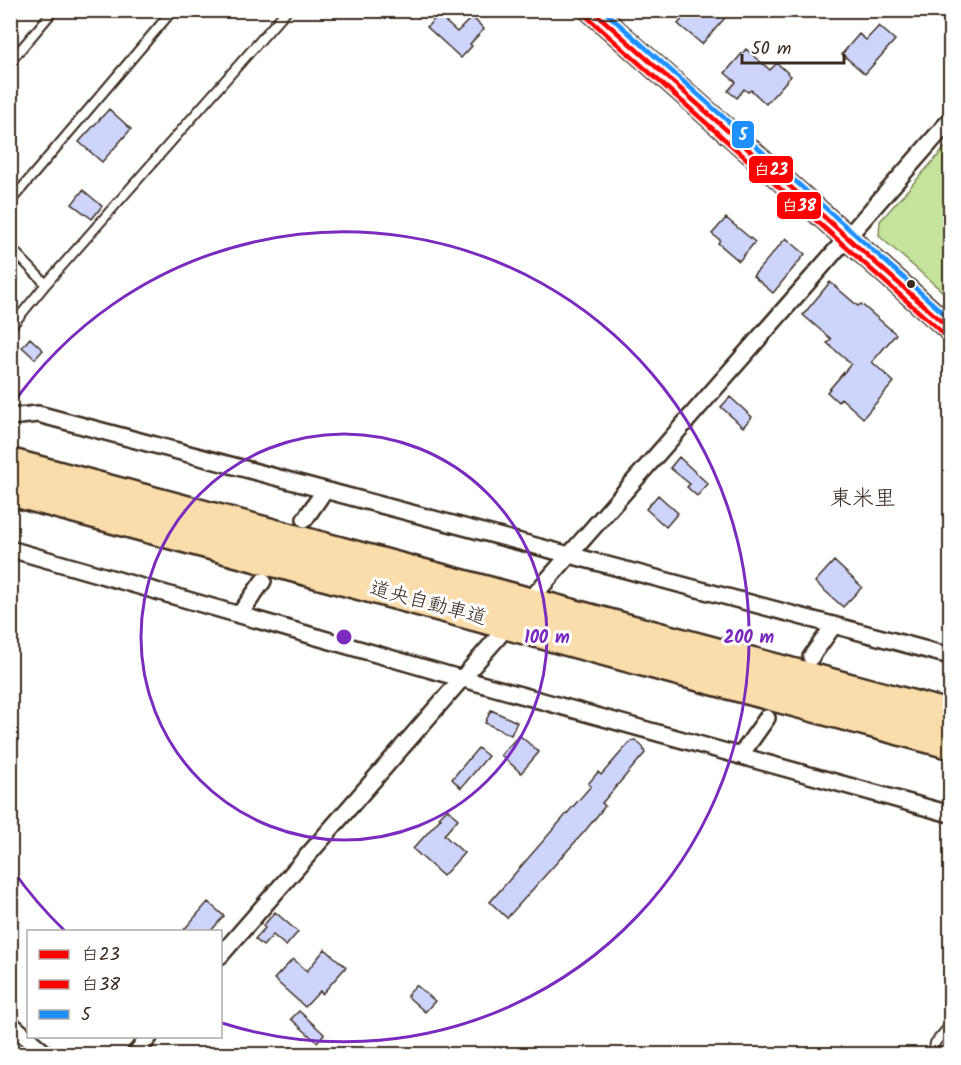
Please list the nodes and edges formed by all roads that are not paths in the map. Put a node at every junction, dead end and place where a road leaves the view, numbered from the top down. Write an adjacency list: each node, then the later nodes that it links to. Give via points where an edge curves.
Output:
1 (54, 10): 5 (lane)
2 (173, 10): 7 (lane)
3 (287, 10): 10 (lane)
4 (591, 10): 8 (main road)
5 (10, 62)
6 (951, 120): 8 (street)
7 (10, 202)
8 (847, 237): 12 (main road); 19 (street)
9 (10, 247): 10 (lane)
10 (46, 284): 11 (lane)
11 (10, 328)
12 (951, 329)
13 (10, 417): 16 (street, via 38,414)
14 (10, 463): 15 (highway, 道央自動車道)
15 (28, 487): 28 (highway, 道央自動車道); 30 (highway, 道央自動車道)
16 (325, 490): 17 (street); 19 (street)
17 (305, 519)
18 (10, 549): 22 (street)
19 (570, 555): 21 (street); 23 (street)
20 (263, 581): 22 (street)
21 (536, 593)
22 (239, 615): 27 (street)
23 (834, 625): 25 (street); 26 (street)
24 (499, 636): 27 (street)
25 (951, 656)
26 (811, 657)
27 (463, 679): 31 (street); 33 (street)
28 (951, 715)
29 (767, 718): 31 (street)
30 (951, 744)
31 (740, 756): 32 (street)
32 (951, 814)
33 (222, 954)
34 (10, 1023): 37 (street)
35 (951, 1025): 41 (lane, via 935,1043)
36 (27, 1038): 39 (street)
37 (27, 1038)
38 (148, 1038): 40 (street)
39 (46, 1054)
40 (135, 1054)
41 (933, 1054)

